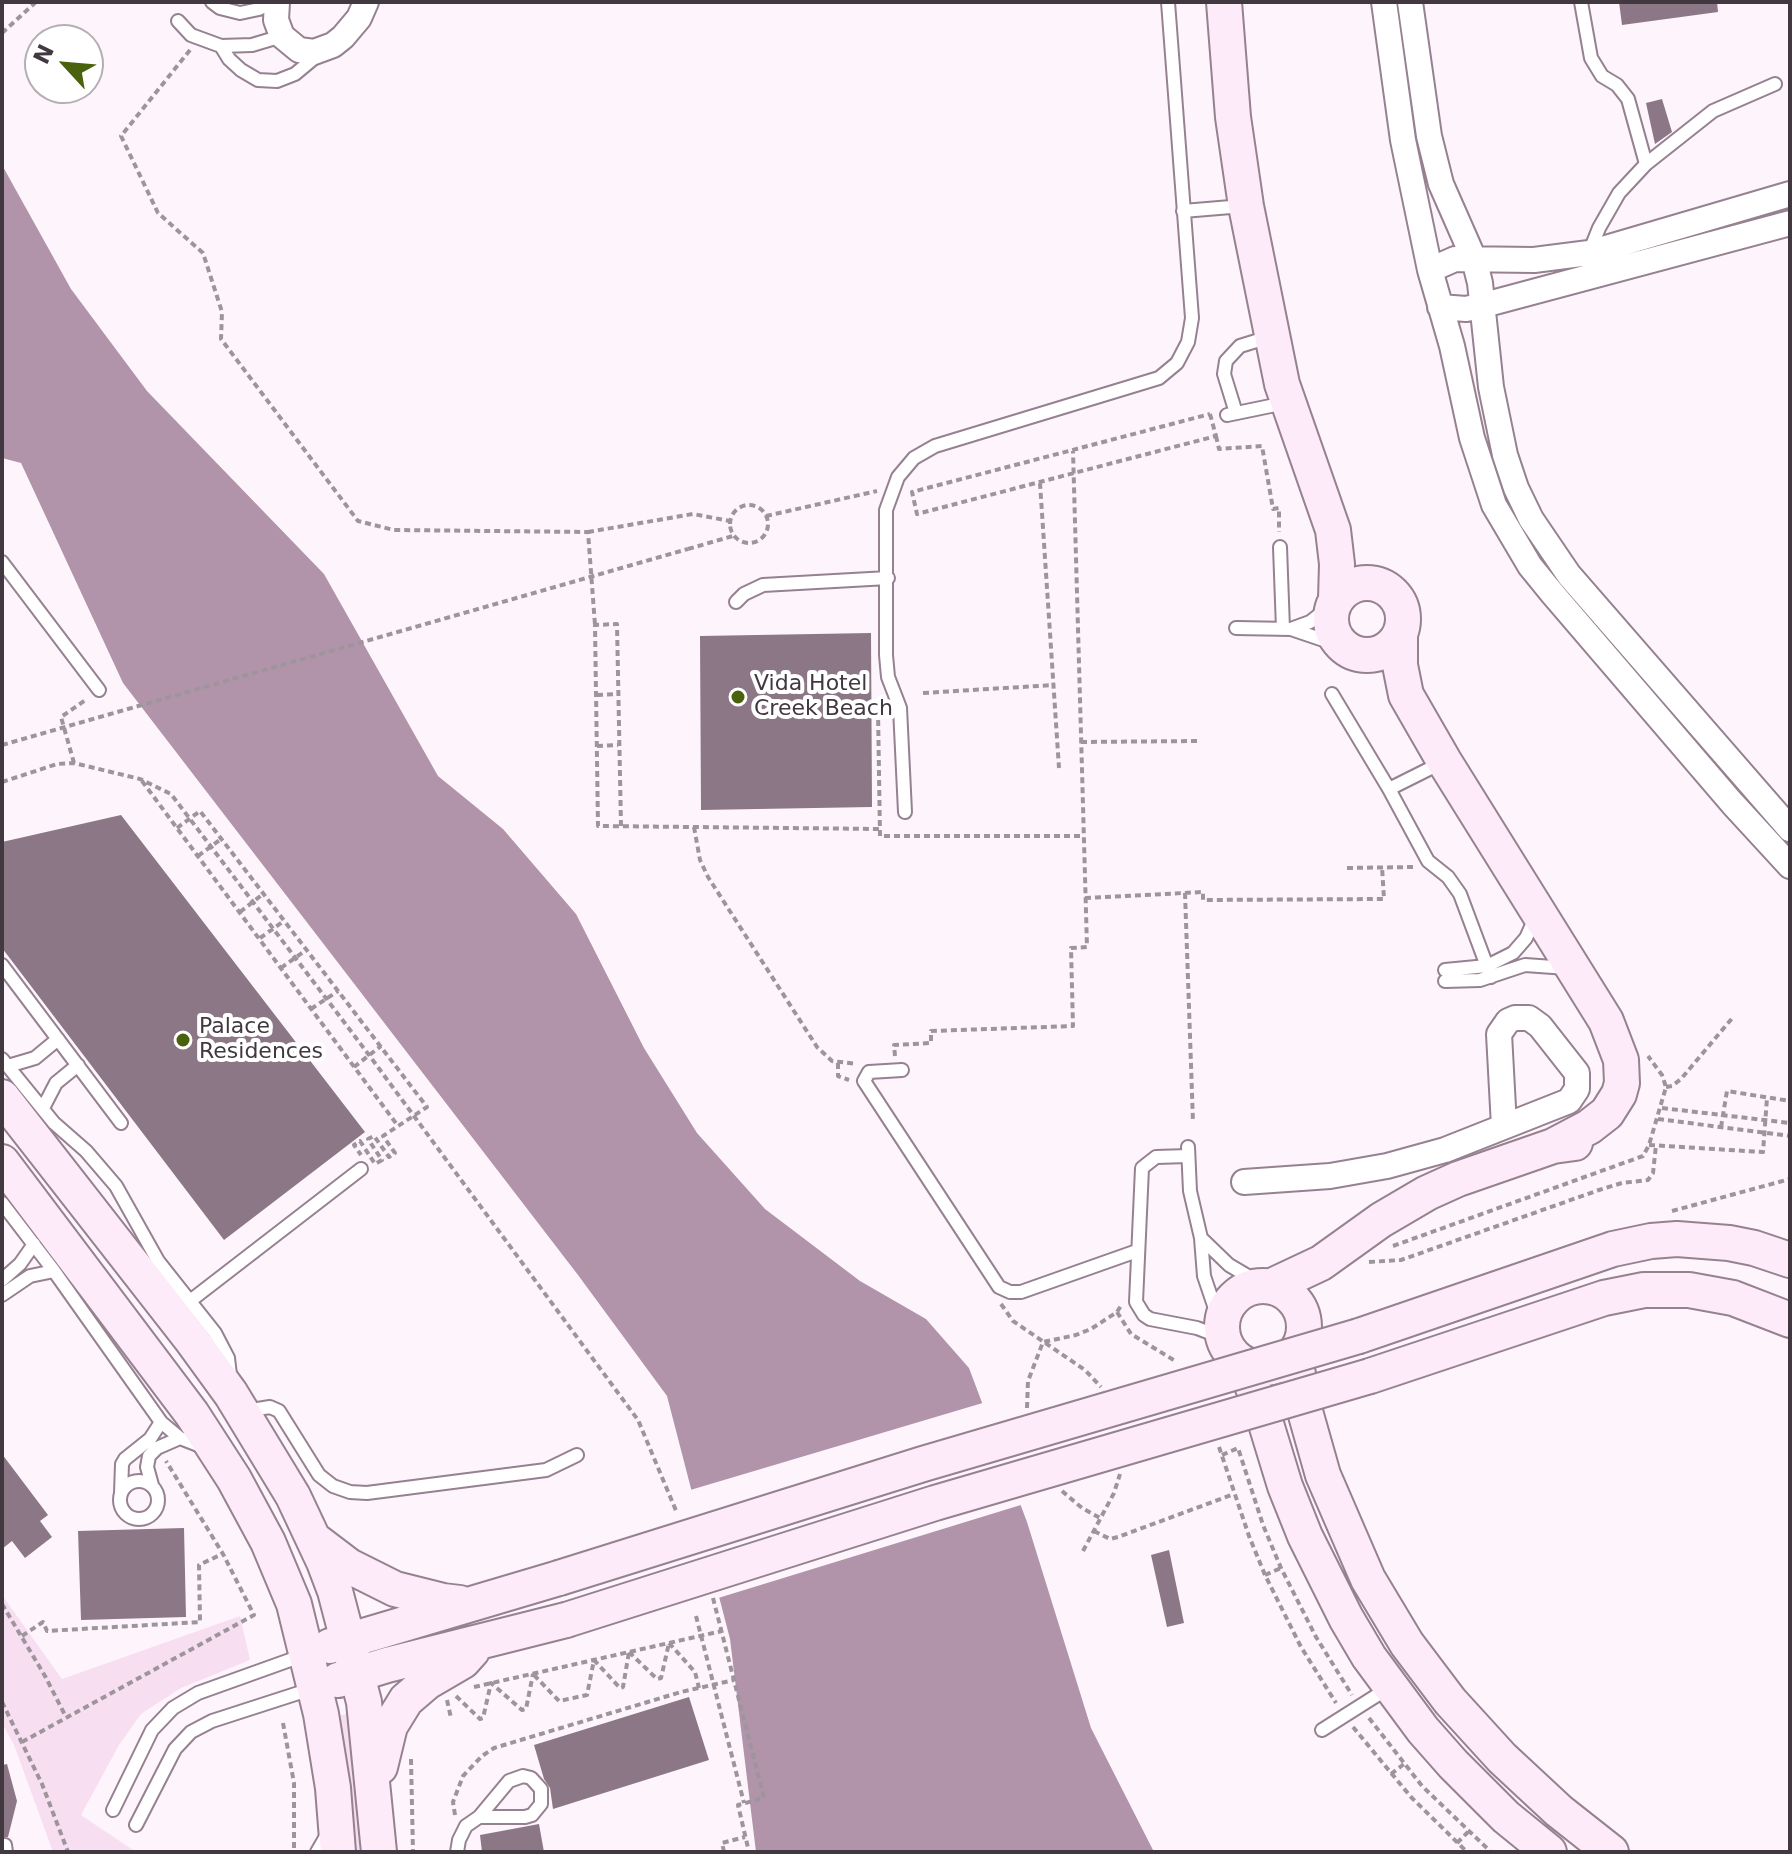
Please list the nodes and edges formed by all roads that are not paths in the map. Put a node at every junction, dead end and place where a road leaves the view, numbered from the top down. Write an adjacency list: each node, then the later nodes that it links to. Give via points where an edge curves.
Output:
1 (212, 2): 2 (lane, via 240,13)
2 (275, 2): 10 (street)
3 (366, 2): 12 (street, via 352,28)
4 (1168, 2): 17 (lane)
5 (1224, 2): 16 (street)
6 (1384, 2): 21 (street, via 1403,140)
7 (1410, 2): 20 (street, via 1429,136 1441,184)
8 (1581, 2): 14 (lane, via 1591,58 1628,99)
9 (178, 21): 11 (lane, via 199,40)
10 (282, 36): 11 (lane, via 252,45); 12 (street, via 299,50)
11 (221, 46): 12 (lane, via 241,70 258,80 277,81 295,74)
12 (323, 50)
13 (1775, 84): 14 (lane, via 1713,111)
14 (1646, 164): 19 (lane, via 1619,193)
15 (1790, 194): 19 (street)
16 (1246, 206): 17 (lane); 24 (street)
17 (1183, 211): 29 (lane, via 1191,330 1183,353 1148,383 935,446 914,458 892,487 886,510)
18 (1790, 223): 22 (street)
19 (1589, 253): 20 (street, via 1534,260)
20 (1474, 259): 21 (street, via 1446,261); 22 (street)
21 (1430, 270): 23 (street)
22 (1484, 305): 23 (street); 43 (street, via 1497,422 1531,519 1569,575)
23 (1440, 307): 44 (street, via 1481,472 1511,536 1590,638)
24 (1271, 336): 25 (street); 25 (lane, via 1240,346 1226,361 1231,414)
25 (1288, 402): 26 (street)
26 (1333, 530): 30 (street); 31 (street)
27 (1280, 547): 34 (lane)
28 (2, 562): 37 (lane)
29 (888, 578): 32 (lane, via 763,585); 42 (lane, via 886,666 900,708)
30 (1378, 584): 31 (street, via 1350,586); 35 (street, via 1400,604)
31 (1335, 601): 34 (lane, via 1318,617); 36 (street, via 1330,623 1337,640)
32 (736, 602)
33 (1236, 628): 34 (lane)
34 (1287, 629): 36 (lane)
35 (1400, 634): 36 (street, via 1376,654); 39 (street)
36 (1350, 650): 39 (street)
37 (99, 690)
38 (1332, 694): 41 (lane)
39 (1406, 695): 40 (street)
40 (1444, 761): 41 (lane); 45 (street)
41 (1389, 789): 48 (lane, via 1433,866 1460,894)
42 (905, 812)
43 (1790, 829)
44 (1790, 866)
45 (1538, 914): 47 (street); 48 (lane, via 1521,946)
46 (2, 965): 50 (lane)
47 (1574, 969): 48 (lane, via 1535,964); 61 (street, via 1636,1062 1640,1084 1634,1106 1611,1130)
48 (1489, 971): 49 (lane, via 1468,981)
49 (1445, 976)
50 (58, 1039): 51 (lane); 53 (lane)
51 (78, 1065): 54 (lane, via 56,1083); 55 (lane)
52 (902, 1070): 65 (lane, via 869,1072 864,1081 999,1287 1021,1292)
53 (4, 1074): 54 (lane); 77 (street)
54 (43, 1108): 72 (lane, via 116,1186 148,1246)
55 (121, 1123)
56 (1504, 1126): 56 (street, via 1562,1104 1577,1089 1574,1066 1529,1018 1508,1021 1499,1034); 57 (street)
57 (1423, 1156): 60 (street, via 1330,1176); 61 (street)
58 (2, 1162): 81 (street)
59 (361, 1169): 72 (lane)
60 (1244, 1182)
61 (1435, 1189): 66 (street, via 1381,1220)
62 (2, 1203): 64 (lane)
63 (1201, 1238): 65 (lane, via 1188,1151 1156,1157 1142,1168); 70 (lane, via 1229,1265); 75 (lane, via 1204,1276)
64 (34, 1244): 68 (lane); 69 (lane)
65 (1137, 1251): 75 (lane, via 1136,1302 1144,1315 1197,1328)
66 (1346, 1258): 70 (street); 73 (street, via 1309,1302)
67 (1790, 1260): 86 (street, bridge, via 1729,1243 1677,1239 1613,1249 1359,1336)
68 (54, 1271): 71 (lane, via 30,1276); 78 (lane)
69 (2, 1280)
70 (1267, 1286): 73 (street, via 1293,1298); 75 (street, via 1249,1288 1229,1304 1223,1316)
71 (2, 1295)
72 (190, 1301): 77 (lane, via 223,1345)
73 (1303, 1319): 76 (street, via 1304,1332)
74 (1790, 1320): 88 (street, bridge, via 1755,1304 1689,1290 1644,1290 1604,1298 1370,1376)
75 (1229, 1344): 76 (street, via 1261,1368); 91 (street, via 1256,1393 1305,1536 1346,1618)
76 (1294, 1354): 102 (street, via 1323,1475 1357,1556 1394,1622 1475,1730)
77 (236, 1403): 82 (lane, via 275,1408 319,1475 350,1492 546,1470); 85 (street, via 293,1496)
78 (161, 1422): 79 (lane); 80 (lane)
79 (180, 1438): 80 (lane); 81 (lane)
80 (149, 1450): 83 (lane); 84 (lane, via 125,1459)
81 (216, 1450): 89 (street, via 283,1574)
82 (577, 1455)
83 (152, 1485): 84 (lane, via 131,1482); 84 (lane, via 158,1499 147,1518 125,1514)
84 (121, 1493)
85 (309, 1534): 86 (street, via 349,1566 395,1589); 87 (street, via 324,1562)
86 (472, 1603): 87 (street)
87 (349, 1640): 89 (street); 90 (street)
88 (482, 1641): 90 (street); 94 (street, via 463,1661 418,1689 397,1712 384,1741)
89 (307, 1654): 92 (street); 95 (lane, via 198,1693 173,1708 152,1730)
90 (357, 1674): 92 (street); 94 (street)
91 (1390, 1687): 93 (lane); 101 (street, via 1479,1792)
92 (315, 1688): 97 (lane, via 191,1732 175,1749); 98 (street, via 330,1773)
93 (1322, 1730)
94 (375, 1795): 100 (street)
95 (113, 1810)
96 (479, 1817): 96 (lane, via 532,1815 541,1804 541,1789 531,1778 516,1777); 99 (lane, via 466,1826)
97 (136, 1825)
98 (330, 1843)
99 (458, 1846)
100 (379, 1852)
101 (1549, 1852)
102 (1611, 1852)

